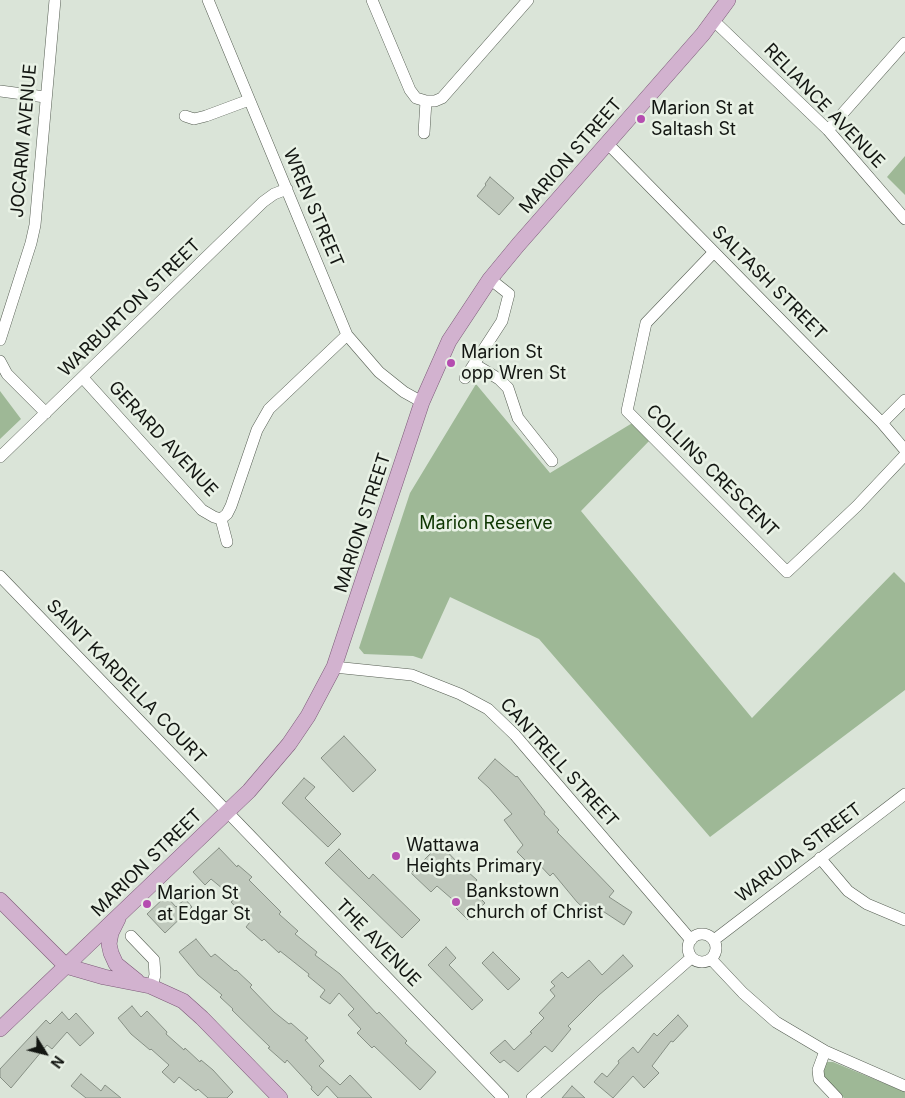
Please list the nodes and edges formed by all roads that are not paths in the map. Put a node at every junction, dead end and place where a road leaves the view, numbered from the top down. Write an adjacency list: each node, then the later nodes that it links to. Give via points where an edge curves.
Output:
1 (56, 0): 9 (street, JOCARM AVENUE)
2 (208, 0): 10 (street, WREN STREET)
3 (372, 0): 11 (street, via 410,90 416,98)
4 (528, 0): 11 (street, via 442,98)
5 (728, 0): 6 (main road, MARION STREET)
6 (714, 20): 13 (street, RELIANCE AVENUE); 15 (main road, MARION STREET)
7 (905, 43): 13 (street)
8 (0, 91): 9 (street)
9 (45, 97): 21 (street, JOCARM AVENUE, via 35,225)
10 (249, 100): 12 (street, via 206,116 194,119); 16 (street, WREN STREET)
11 (426, 101): 14 (street)
12 (185, 116)
13 (828, 130): 17 (street, RELIANCE AVENUE)
14 (424, 133)
15 (608, 143): 18 (street, SALTASH STREET); 19 (main road, MARION STREET)
16 (287, 189): 20 (street, WREN STREET); 24 (street, WARBURTON STREET, via 263,202)
17 (905, 219)
18 (714, 252): 29 (street, SALTASH STREET); 31 (street, COLLINS CRESCENT, via 646,323 627,411 787,572)
19 (490, 279): 23 (street, via 509,294 502,320); 27 (main road, MARION STREET, via 449,341)
20 (347, 335): 27 (street, WREN STREET, via 379,372); 34 (street, GERARD AVENUE, via 269,409 256,430 228,514)
21 (0, 340)
22 (0, 361): 28 (street, via 7,374)
23 (474, 364): 25 (street); 33 (street, via 508,388 518,418)
24 (83, 378): 28 (street, WARBURTON STREET); 34 (street, GERARD AVENUE, via 202,510)
25 (465, 378)
26 (905, 400): 29 (street)
27 (422, 402): 37 (main road, MARION STREET)
28 (46, 414): 32 (street, WARBURTON STREET)
29 (882, 423): 30 (street, SALTASH STREET)
30 (905, 450)
31 (905, 455)
32 (0, 457)
33 (552, 461)
34 (221, 519): 35 (street, GERARD AVENUE)
35 (227, 542)
36 (0, 576): 39 (street, SAINT KARDELLA COURT)
37 (334, 667): 39 (main road, MARION STREET, via 289,744); 45 (street, CANTRELL STREET, via 412,674 488,709 521,742)
38 (905, 794): 40 (street, WARUDA STREET)
39 (227, 812): 42 (main road, MARION STREET); 55 (street, THE AVENUE)
40 (820, 858): 43 (street, via 848,891 867,904); 46 (street, WARUDA STREET)
41 (0, 900): 49 (main road)
42 (119, 916): 49 (main road, MARION STREET); 50 (main road, via 111,933 111,953 116,964)
43 (905, 920)
44 (131, 936): 50 (street, via 154,960 155,975)
45 (691, 940): 46 (street, via 702,934); 47 (street, via 688,947)
46 (714, 940): 48 (street, via 716,952)
47 (692, 958): 48 (street, via 699,962); 56 (street)
48 (711, 959): 52 (street, via 762,1011)
49 (66, 966): 50 (main road); 51 (main road, MARION STREET)
50 (146, 985): 54 (main road, via 182,1001)
51 (0, 1029)
52 (825, 1051): 53 (street); 57 (street, via 818,1070 819,1080)
53 (905, 1086)
54 (280, 1098)
55 (503, 1098)
56 (532, 1098)
57 (837, 1098)

